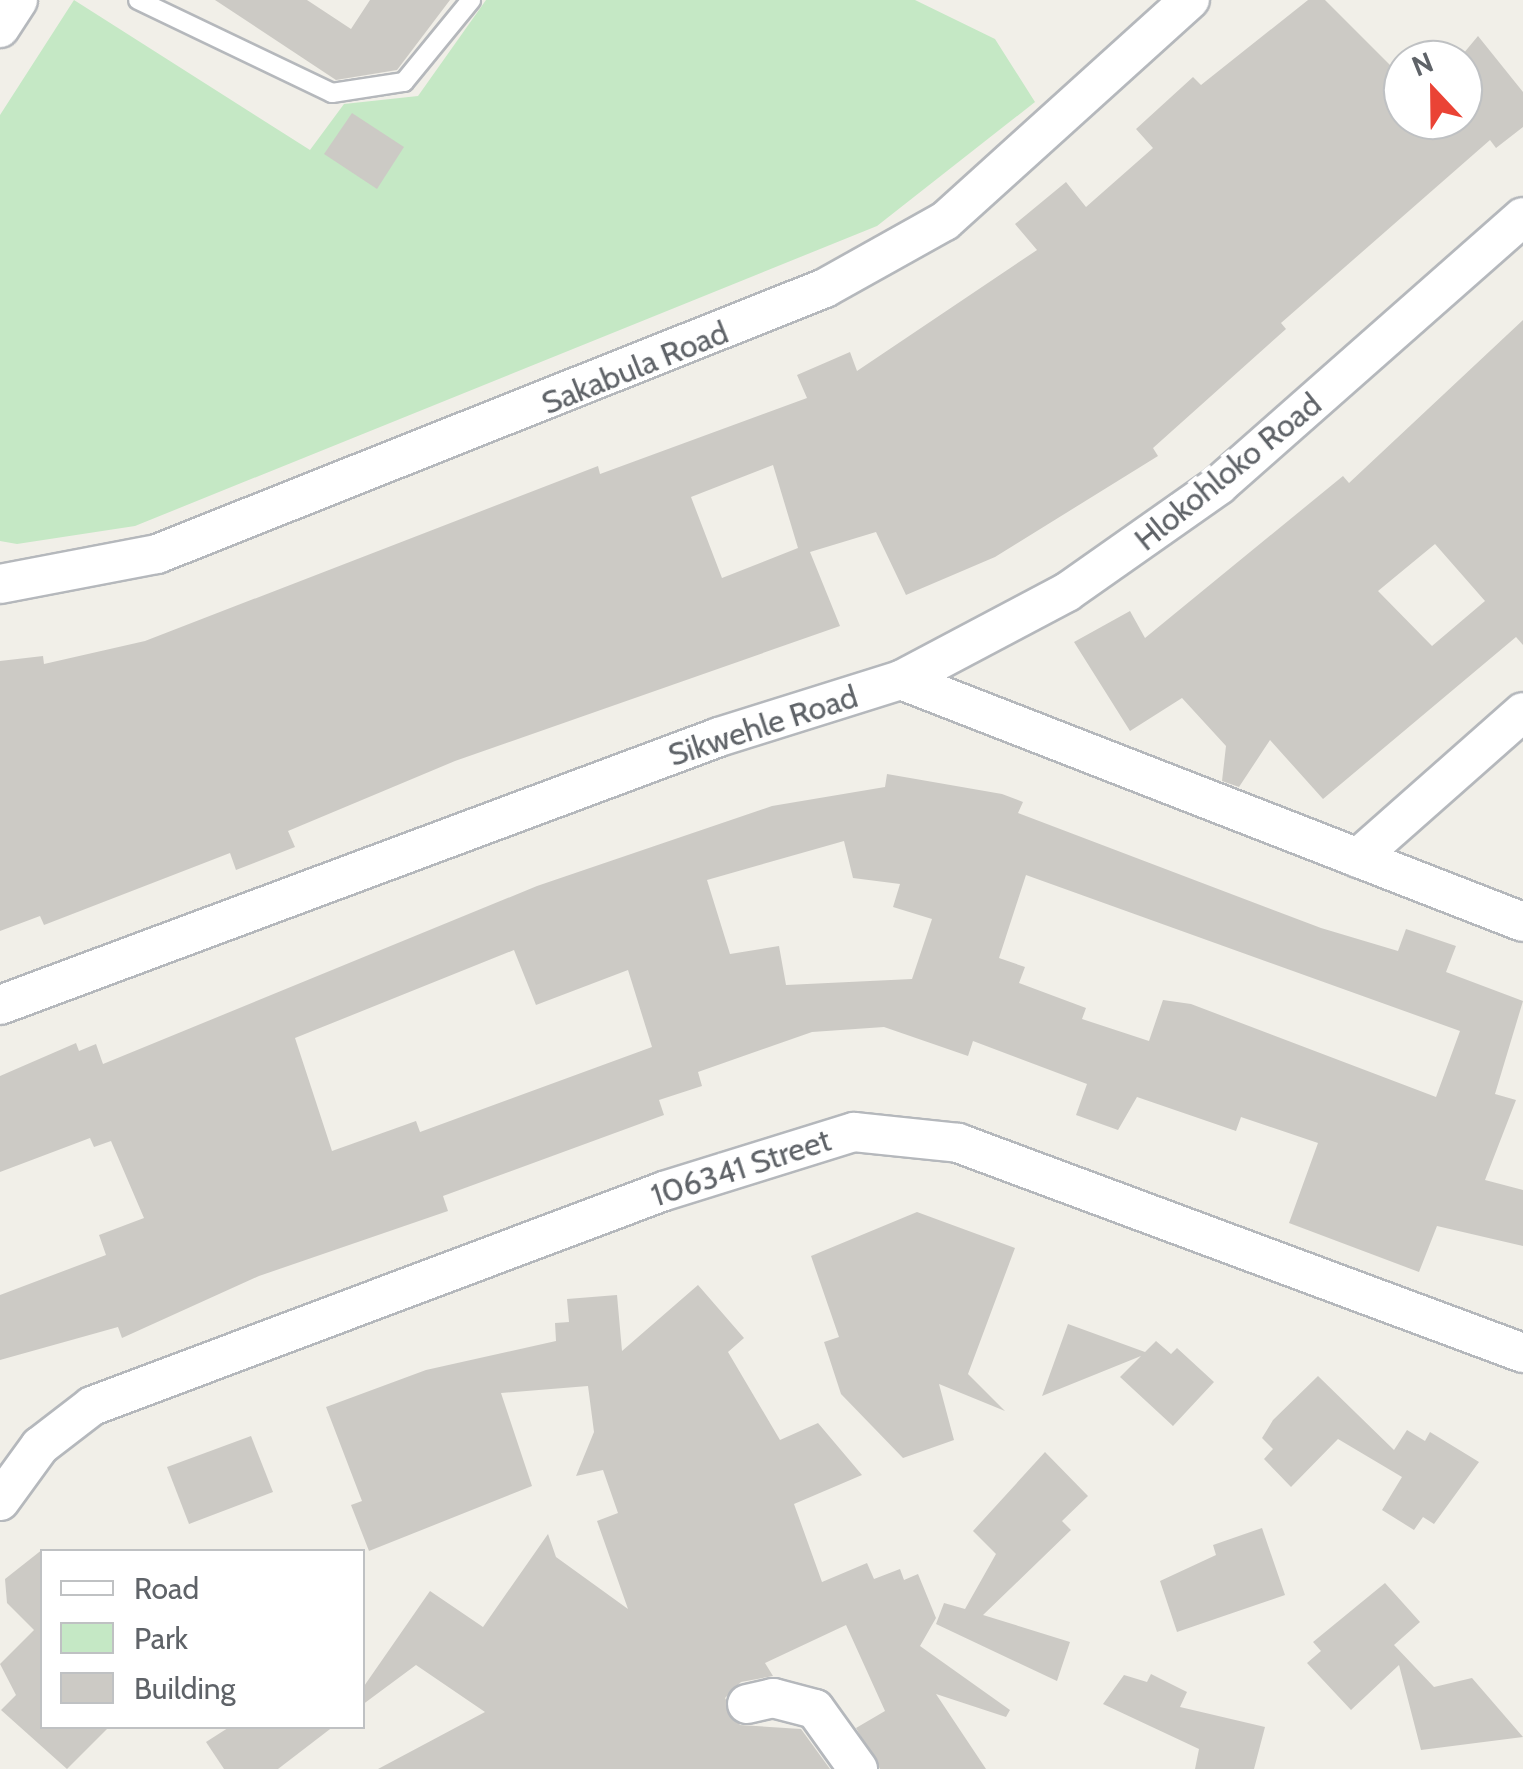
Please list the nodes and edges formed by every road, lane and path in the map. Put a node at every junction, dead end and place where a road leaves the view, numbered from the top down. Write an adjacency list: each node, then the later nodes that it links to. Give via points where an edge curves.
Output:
1 (18, 0): 5 (street)
2 (138, 0): 3 (lane, via 332,92 404,82)
3 (472, 0)
4 (1190, 0): 7 (street, Sakabula Road, via 945,221 825,288 157,554)
5 (0, 28)
6 (1523, 217): 8 (street, Hlokohloko Road, via 1160,530 1067,592)
7 (0, 584)
8 (901, 680): 10 (street, Sikwehle Road); 12 (street, Sikwehle Road, via 719,738)
9 (1523, 712): 10 (street)
10 (1358, 858): 11 (street, Sikwehle Road)
11 (1523, 922)
12 (0, 1005)
13 (1523, 1352): 14 (street, 106341 Street, via 958,1144 854,1132 754,1159 92,1406 40,1446)
14 (0, 1502)
15 (747, 1704): 16 (street, via 773,1698 815,1710)
16 (858, 1769)

